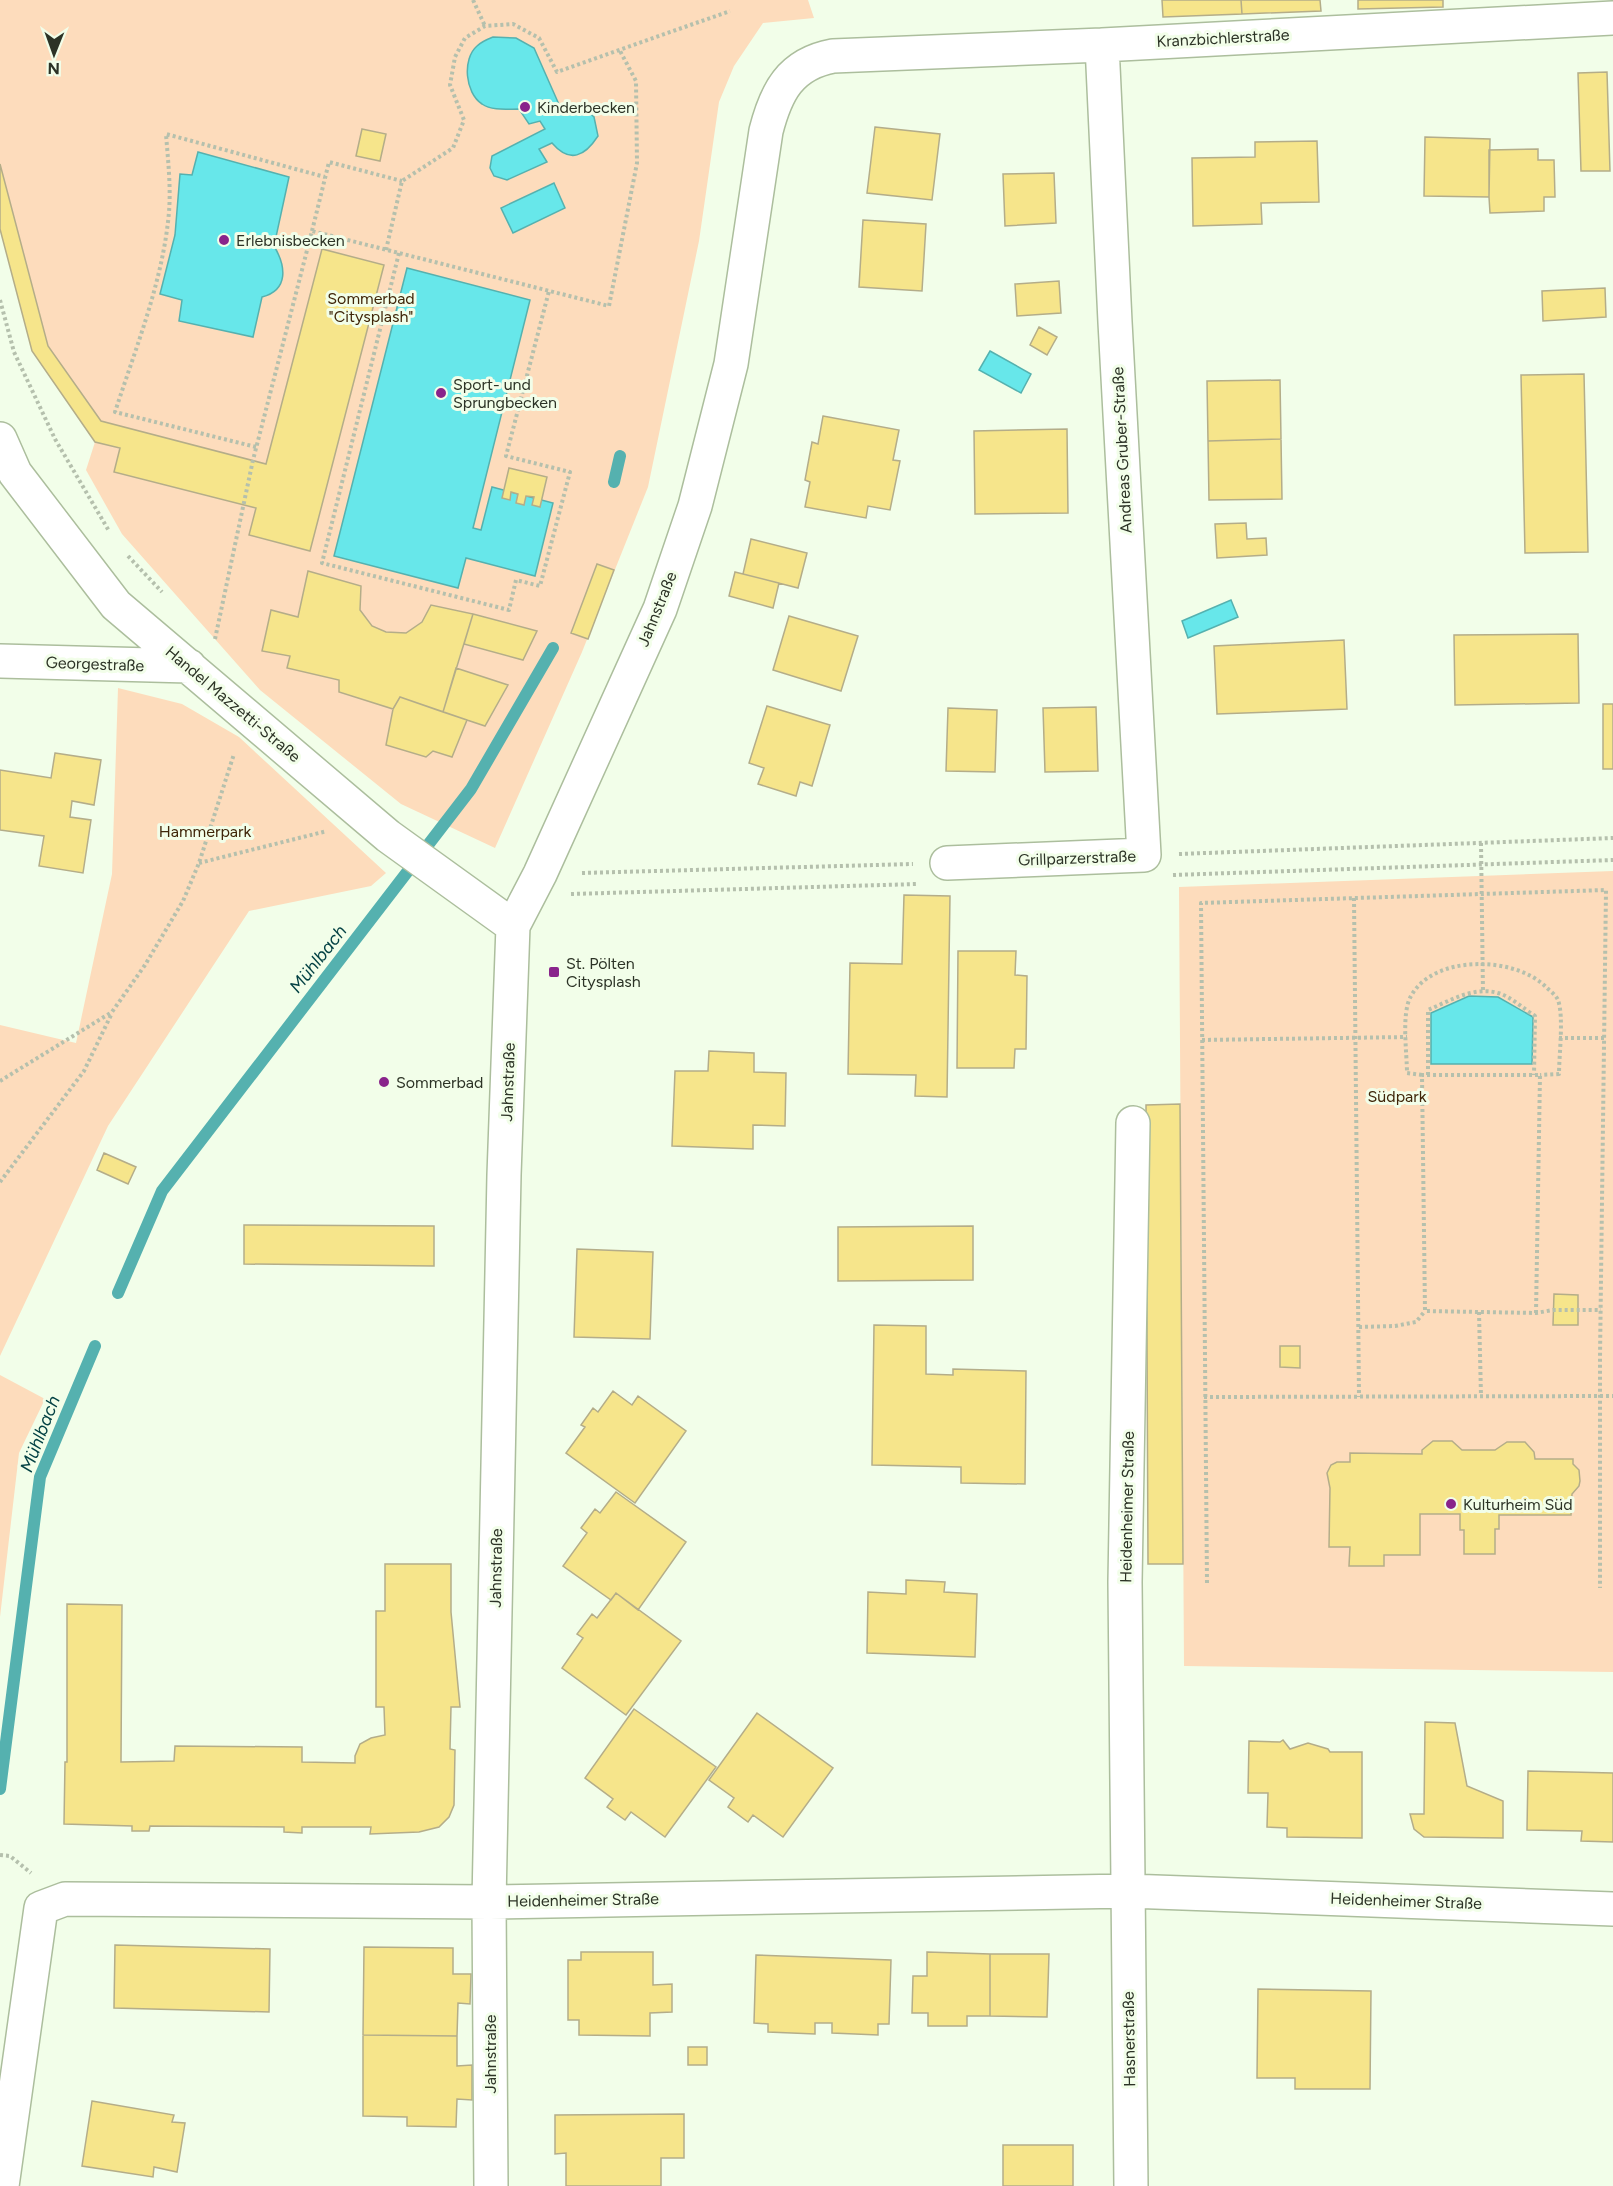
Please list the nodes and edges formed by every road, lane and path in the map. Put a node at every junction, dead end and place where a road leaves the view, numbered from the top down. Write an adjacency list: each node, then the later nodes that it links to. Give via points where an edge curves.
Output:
1 (474, 0): 5 (path)
2 (1571, 9): 4 (street, Kranzbichlerstraße); 6 (street, Kranzbichlerstraße)
3 (730, 11): 7 (path)
4 (1613, 18)
5 (485, 26): 7 (path, via 513,24 539,38 557,72); 10 (path, via 465,38 455,57 450,85 464,120 453,148)
6 (1102, 45): 8 (street, Kranzbichlerstraße); 27 (street, Andreas Gruber-Straße)
7 (619, 49): 14 (path, via 636,81 637,163 609,306)
8 (833, 56): 30 (street, Jahnstraße, via 790,76 772,107 731,364 695,506 660,609)
9 (325, 177): 10 (path, via 329,162); 11 (path); 17 (path, via 166,134 169,212 164,244 115,412)
10 (402, 181): 12 (path)
11 (312, 231): 12 (path); 17 (path)
12 (386, 250): 13 (path)
13 (399, 253): 14 (path); 14 (path, via 322,563 509,609 516,580 540,586 570,472 507,456)
14 (549, 291)
15 (0, 300): 18 (path, via 14,352 55,439)
16 (0, 439): 21 (street, Handel Mazzetti-Straße, via 15,473 116,605)
17 (256, 447): 21 (path)
18 (111, 534)
19 (124, 552): 20 (path)
20 (165, 595)
21 (201, 657): 22 (street, Georgestraße); 23 (street, Handel Mazzetti-Straße)
22 (0, 661)
23 (238, 707): 24 (street, Handel Mazzetti-Straße); 28 (path, via 239,737)
24 (378, 828): 28 (path); 33 (street, Handel Mazzetti-Straße)
25 (1613, 838): 26 (path, Grillparzerstraße)
26 (1481, 843): 27 (path, Grillparzerstraße); 31 (path)
27 (1144, 855): 29 (street, Grillparzerstraße)
28 (199, 863): 36 (path, via 183,901)
29 (947, 863): 30 (path)
30 (540, 874): 33 (street, Jahnstraße)
31 (1482, 893): 32 (path); 34 (path); 40 (path, via 1606,890)
32 (1354, 898): 38 (path); 41 (path, via 1201,903)
33 (513, 926): 63 (street, Jahnstraße)
34 (1483, 963): 35 (path); 37 (path, via 1453,967 1425,979 1411,995); 39 (path, via 1511,967 1540,981 1557,998)
35 (1483, 992): 43 (path, via 1428,1010); 44 (path, via 1498,993 1535,1016)
36 (112, 1012): 45 (path); 47 (path, via 84,1071)
37 (1407, 1037): 38 (path); 42 (path, via 1407,1073)
38 (1356, 1038): 41 (path); 52 (path)
39 (1559, 1038): 40 (path); 44 (path, via 1559,1074)
40 (1605, 1038): 48 (path)
41 (1202, 1040): 53 (path)
42 (1422, 1075): 43 (path); 49 (path)
43 (1428, 1075): 44 (path)
44 (1537, 1075): 51 (path)
45 (0, 1081)
46 (1133, 1123): 62 (street, Heidenheimer Straße, via 1125,1582)
47 (0, 1182)
48 (1601, 1310): 51 (path); 55 (path)
49 (1425, 1311): 50 (path); 52 (path, via 1416,1322)
50 (1479, 1312): 51 (path); 54 (path)
51 (1536, 1313)
52 (1359, 1327): 57 (path)
53 (1204, 1396): 57 (path); 58 (path)
54 (1481, 1396): 55 (path); 57 (path)
55 (1600, 1396): 56 (path); 59 (path)
56 (1613, 1396)
57 (1359, 1397)
58 (1207, 1583)
59 (1600, 1588)
60 (0, 1855): 61 (path)
61 (10, 1856)
62 (1128, 1891): 63 (street, Heidenheimer Straße); 64 (street, Heidenheimer Straße); 67 (street, Hasnerstraße)
63 (489, 1902): 65 (street, Heidenheimer Straße, via 65,1899 41,1908); 66 (street, Jahnstraße)
64 (1613, 1909)
65 (2, 2186)
66 (491, 2186)
67 (1131, 2186)

